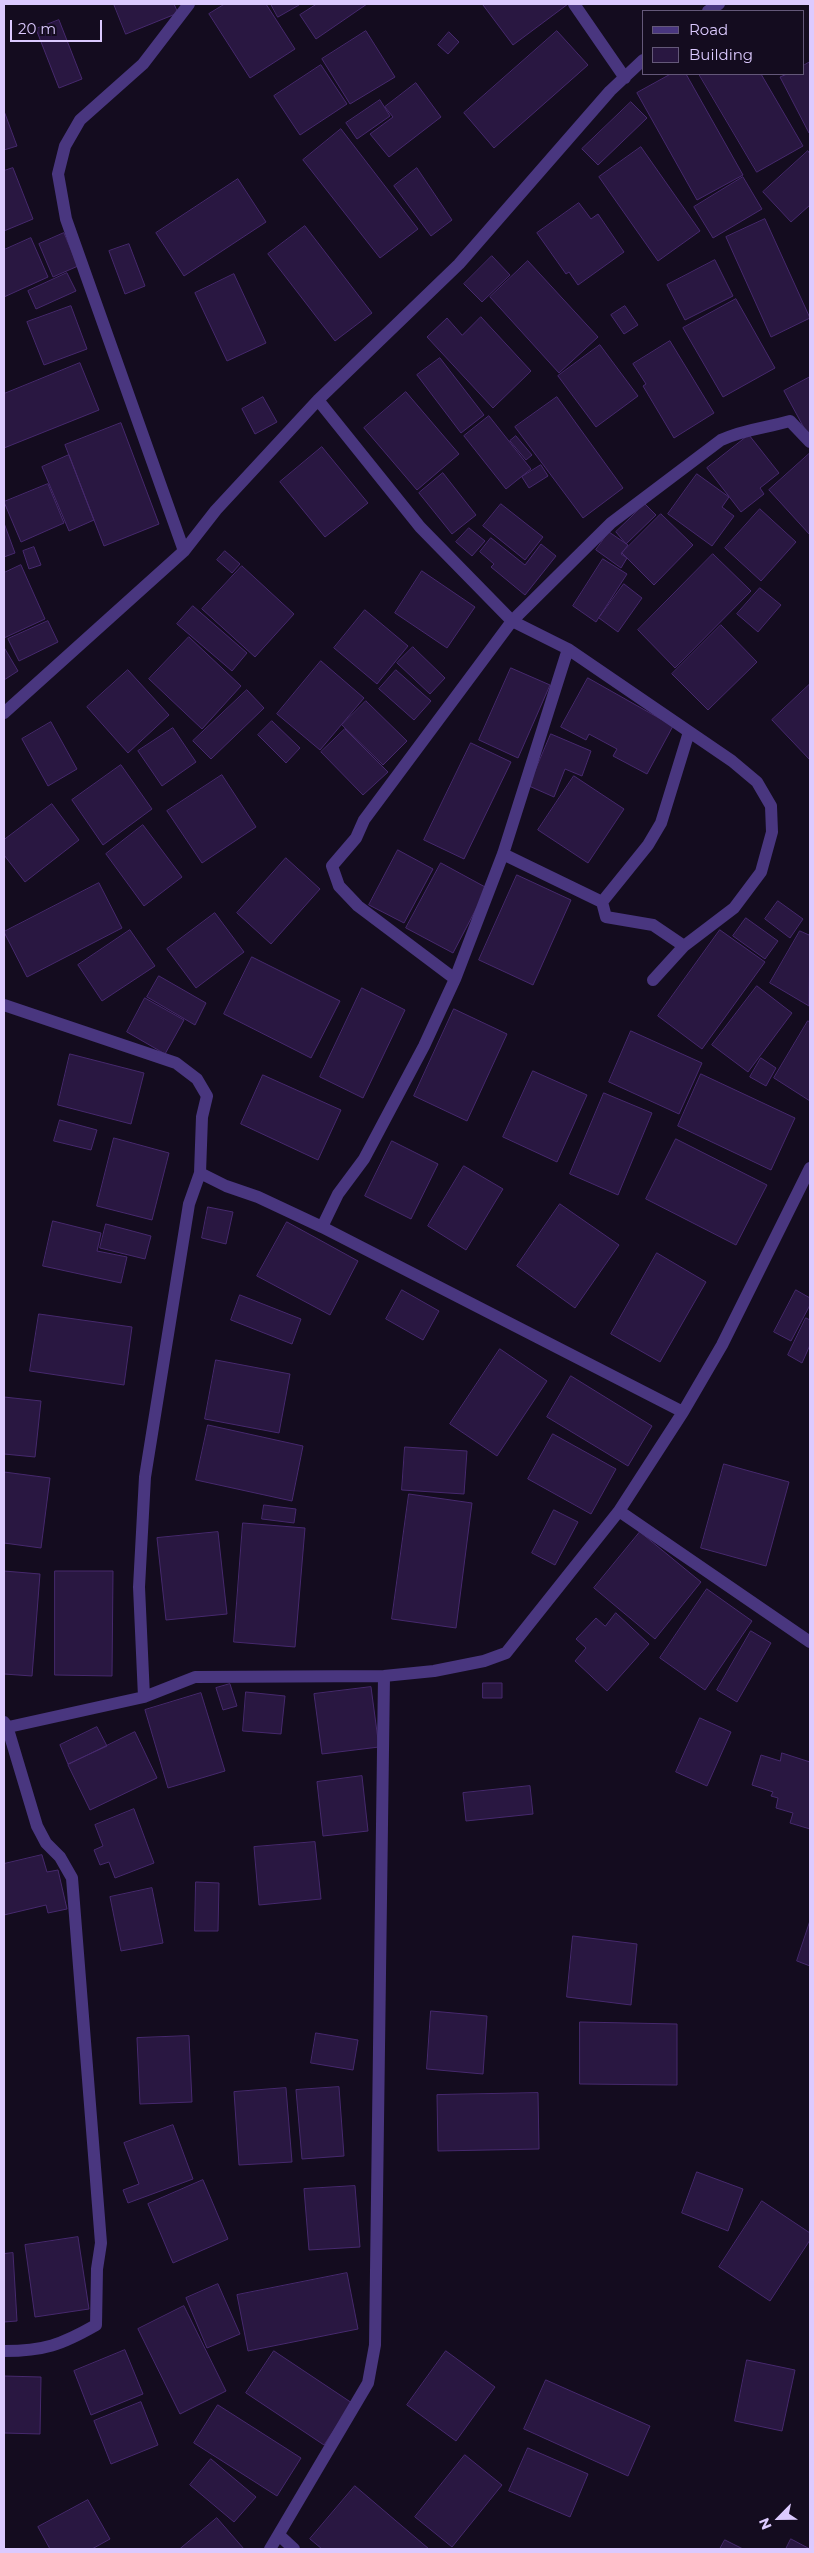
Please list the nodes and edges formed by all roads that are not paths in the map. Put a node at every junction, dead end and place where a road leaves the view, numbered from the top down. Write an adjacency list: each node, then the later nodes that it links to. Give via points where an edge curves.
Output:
1 (189, 4): 7 (street, via 142,64 80,120 65,146 58,174 66,220)
2 (574, 4): 4 (street)
3 (642, 61): 4 (street)
4 (625, 78): 5 (street, via 610,91 459,264)
5 (318, 400): 7 (street, via 216,510); 8 (street, via 420,528)
6 (810, 442): 8 (street, via 790,421 760,430 742,430 722,440 611,523)
7 (184, 552): 10 (street)
8 (512, 621): 9 (street); 15 (street, via 364,820 356,838 332,866 339,886 358,906)
9 (568, 649): 11 (street); 12 (street)
10 (4, 713)
11 (688, 732): 13 (street, via 660,823 648,845); 14 (street, via 757,782 771,806 772,832 761,872 734,908)
12 (504, 854): 13 (street); 15 (street)
13 (602, 902): 14 (street, via 606,917 653,925)
14 (684, 946): 16 (street)
15 (455, 979): 20 (street, via 424,1046 364,1159 338,1194)
16 (653, 980)
17 (4, 1004): 19 (street, via 176,1063 197,1079 207,1096 202,1117)
18 (810, 1168): 21 (street, via 722,1345)
19 (200, 1173): 20 (street); 25 (street, via 189,1204 145,1476 139,1587)
20 (322, 1227): 21 (street)
21 (683, 1412): 22 (street)
22 (619, 1512): 23 (street); 24 (street, via 506,1653 442,1669)
23 (810, 1642)
24 (384, 1676): 25 (street, via 195,1676); 28 (street, via 375,2345 368,2383)
25 (144, 1698): 26 (street)
26 (5, 1725): 27 (street, via 37,1826 72,1878 101,2244 96,2325 58,2345 35,2351)
27 (4, 2351)
28 (280, 2536): 29 (street); 30 (street)
29 (270, 2549)
30 (294, 2549)

